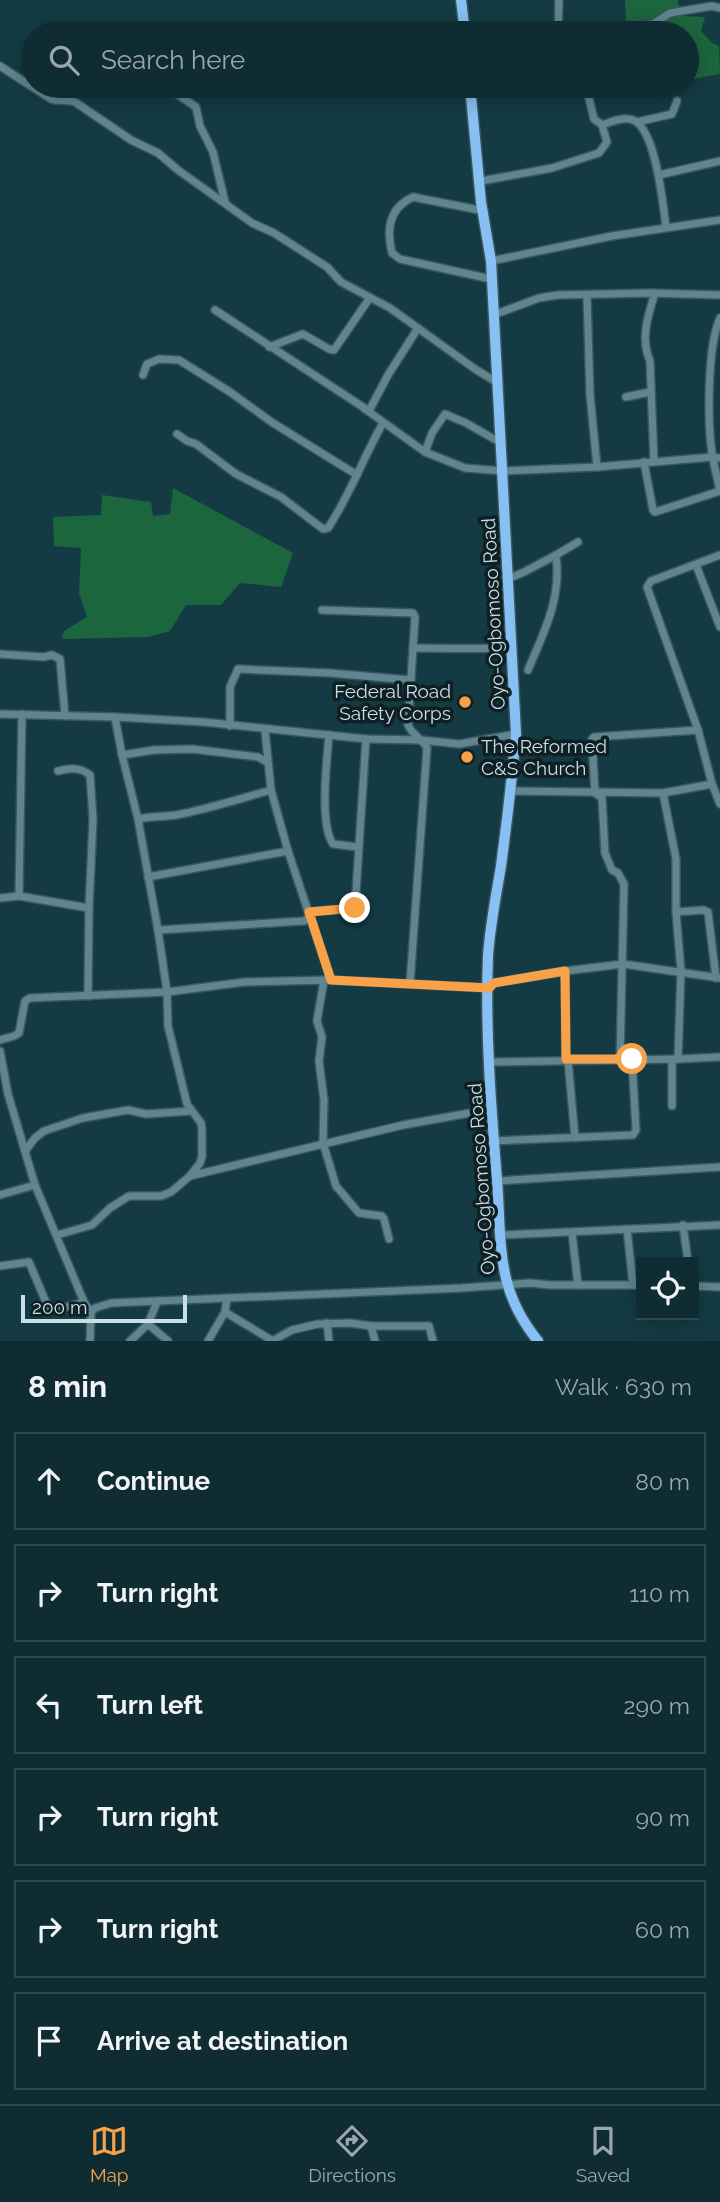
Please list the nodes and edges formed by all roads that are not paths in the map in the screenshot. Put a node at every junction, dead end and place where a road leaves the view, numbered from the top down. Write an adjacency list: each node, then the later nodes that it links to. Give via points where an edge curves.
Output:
1 (461, 0): 4 (highway)
2 (559, 0): 5 (street)
3 (720, 8): 6 (street, via 670,13)
4 (464, 21)
5 (558, 21)
6 (658, 21)
7 (0, 66): 8 (street)
8 (21, 80)
9 (49, 98): 19 (street, via 75,102 158,153)
10 (183, 98): 19 (street, via 196,107 218,166)
11 (471, 98): 18 (highway, Oyo-Ogbomoso Road)
12 (589, 98): 15 (street, via 594,119)
13 (677, 101): 14 (street, via 672,114)
14 (637, 121): 15 (street); 17 (street, via 646,133)
15 (602, 125): 18 (street, via 607,142 599,153 552,168)
16 (720, 162): 17 (street)
17 (659, 175): 22 (street)
18 (481, 181): 20 (highway, Oyo-Ogbomoso Road)
19 (225, 202): 28 (street)
20 (484, 211): 23 (highway, Oyo-Ogbomoso Road); 24 (street, via 413,197 391,218 388,231 392,253 400,259)
21 (720, 220): 22 (street)
22 (666, 227): 23 (street)
23 (491, 261): 24 (highway, Oyo-Ogbomoso Road)
24 (491, 279): 30 (highway, Oyo-Ogbomoso Road)
25 (656, 293): 26 (street); 27 (street); 36 (street, via 646,328)
26 (720, 295)
27 (587, 296): 30 (street, via 539,298); 46 (street)
28 (369, 299): 32 (street); 33 (street, via 334,350 303,334)
29 (215, 310): 33 (street)
30 (493, 315): 35 (highway, Oyo-Ogbomoso Road)
31 (720, 318): 43 (street, via 713,337 709,396)
32 (418, 328): 35 (street); 38 (street, via 369,411)
33 (269, 347): 38 (street)
34 (143, 375): 48 (street, via 146,364 179,360)
35 (498, 383): 41 (highway, Oyo-Ogbomoso Road)
36 (650, 393): 37 (street); 44 (street)
37 (626, 397)
38 (365, 409): 39 (street)
39 (383, 424): 42 (street); 48 (street)
40 (177, 434): 48 (street, via 236,474 281,497 323,529 340,511)
41 (501, 443): 42 (street, via 445,414); 47 (highway, Oyo-Ogbomoso Road)
42 (425, 452): 47 (street, via 465,468)
43 (716, 458): 44 (street); 49 (street)
44 (654, 461): 45 (street)
45 (644, 463): 46 (street); 49 (street, via 655,512)
46 (597, 467): 47 (street)
47 (503, 471): 54 (highway, Oyo-Ogbomoso Road)
48 (357, 475)
49 (720, 491)
50 (578, 542): 51 (street)
51 (556, 555): 54 (street); 60 (street, via 556,594)
52 (720, 555): 53 (street)
53 (696, 565): 56 (street); 68 (street, via 647,587)
54 (508, 579): 57 (highway, Oyo-Ogbomoso Road)
55 (322, 610): 58 (street, via 413,614)
56 (720, 627)
57 (512, 647): 58 (street); 69 (highway, Oyo-Ogbomoso Road)
58 (413, 648): 61 (street)
59 (0, 654): 64 (street, via 60,659)
60 (528, 670)
61 (410, 680): 66 (street, via 238,669 230,687); 72 (street, via 408,725)
62 (0, 713): 63 (street)
63 (22, 714): 64 (street); 86 (street)
64 (65, 716): 65 (street)
65 (115, 717): 66 (street); 73 (street)
66 (230, 726): 67 (street)
67 (265, 730): 70 (street); 74 (street)
68 (698, 730): 76 (street); 79 (street, via 594,737)
69 (516, 734): 72 (street, via 459,744); 78 (highway, Oyo-Ogbomoso Road)
70 (329, 735): 71 (street); 83 (street, via 324,798 329,838 333,844)
71 (366, 739): 72 (street); 83 (street)
72 (421, 740): 98 (street, via 427,748)
73 (122, 755): 74 (street, via 192,749); 82 (street)
74 (267, 762): 77 (street)
75 (58, 771): 88 (street, via 72,768 90,775)
76 (712, 784): 80 (street); 81 (street)
77 (271, 790): 82 (street, via 172,816); 84 (street)
78 (511, 791): 79 (street); 99 (highway, Oyo-Ogbomoso Road, via 489,940)
79 (595, 793): 80 (street); 93 (street, via 602,798 608,863 624,884)
80 (663, 793): 90 (street, via 675,851)
81 (720, 804)
82 (138, 819): 85 (street)
83 (358, 847): 89 (street, via 355,908)
84 (288, 851): 85 (street); 89 (street)
85 (148, 877): 91 (street)
86 (19, 896): 87 (street); 88 (street)
87 (0, 898)
88 (89, 908): 101 (street)
89 (309, 912): 91 (street, via 304,921); 97 (street)
90 (676, 912): 92 (street, via 708,912); 95 (street)
91 (158, 930): 100 (street)
92 (716, 942): 96 (street)
93 (623, 964): 94 (street); 95 (street); 108 (street)
94 (565, 971): 99 (street, via 494,983); 107 (street)
95 (681, 971): 96 (street); 106 (street)
96 (718, 978)
97 (328, 980): 98 (street); 100 (street, via 245,982); 116 (street, via 317,1021 322,1037)
98 (410, 984): 99 (street)
99 (489, 988): 109 (highway, Oyo-Ogbomoso Road)
100 (167, 992): 101 (street); 113 (street, via 168,1026)
101 (88, 996): 102 (street, via 30,998 25,1001 19,1033)
102 (0, 1040)
103 (0, 1051): 110 (street)
104 (720, 1057): 106 (street)
105 (632, 1059): 106 (street); 108 (street); 114 (street, via 633,1135)
106 (675, 1059): 111 (street)
107 (568, 1060): 108 (street); 109 (street); 114 (street)
108 (620, 1060)
109 (489, 1062): 112 (highway, Oyo-Ogbomoso Road)
110 (4, 1095): 117 (street)
111 (672, 1106)
112 (492, 1109): 115 (highway, Oyo-Ogbomoso Road); 116 (street)
113 (192, 1111): 117 (street, via 146,1114 128,1110 83,1118 44,1131); 119 (street, via 201,1123 203,1149)
114 (575, 1138): 115 (street)
115 (493, 1141): 120 (highway, Oyo-Ogbomoso Road)
116 (323, 1143): 119 (street); 129 (street, via 336,1186 359,1213 382,1216)
117 (25, 1151): 121 (street)
118 (720, 1167): 120 (street)
119 (190, 1176): 127 (street, via 171,1192 129,1196 92,1225)
120 (497, 1181): 128 (highway, Oyo-Ogbomoso Road)
121 (35, 1185): 122 (street); 127 (street)
122 (0, 1195)
123 (720, 1225): 124 (street)
124 (683, 1226): 125 (street); 130 (street)
125 (627, 1229): 126 (street); 132 (street)
126 (572, 1233): 128 (street); 134 (street)
127 (57, 1235): 140 (street)
128 (500, 1235): 133 (highway, Oyo-Ogbomoso Road)
129 (389, 1239)
130 (687, 1257)
131 (0, 1266): 140 (street, via 29,1262 48,1307)
132 (636, 1279)
133 (507, 1285): 134 (street); 138 (street); 154 (highway, Oyo-Ogbomoso Road)
134 (578, 1285): 135 (street)
135 (636, 1285)
136 (699, 1286): 137 (street)
137 (720, 1287)
138 (227, 1299): 139 (street); 142 (street)
139 (157, 1302): 141 (street, via 111,1303); 144 (street)
140 (84, 1303): 141 (street)
141 (91, 1312): 146 (street)
142 (225, 1312): 149 (street); 150 (street)
143 (327, 1323): 145 (street); 150 (street, via 292,1330); 151 (street)
144 (148, 1324): 147 (street); 148 (street)
145 (371, 1326): 152 (street); 153 (street, via 429,1326)
146 (90, 1341)
147 (130, 1341)
148 (169, 1341)
149 (208, 1341)
150 (273, 1341)
151 (329, 1341)
152 (375, 1341)
153 (433, 1341)
154 (538, 1341)

